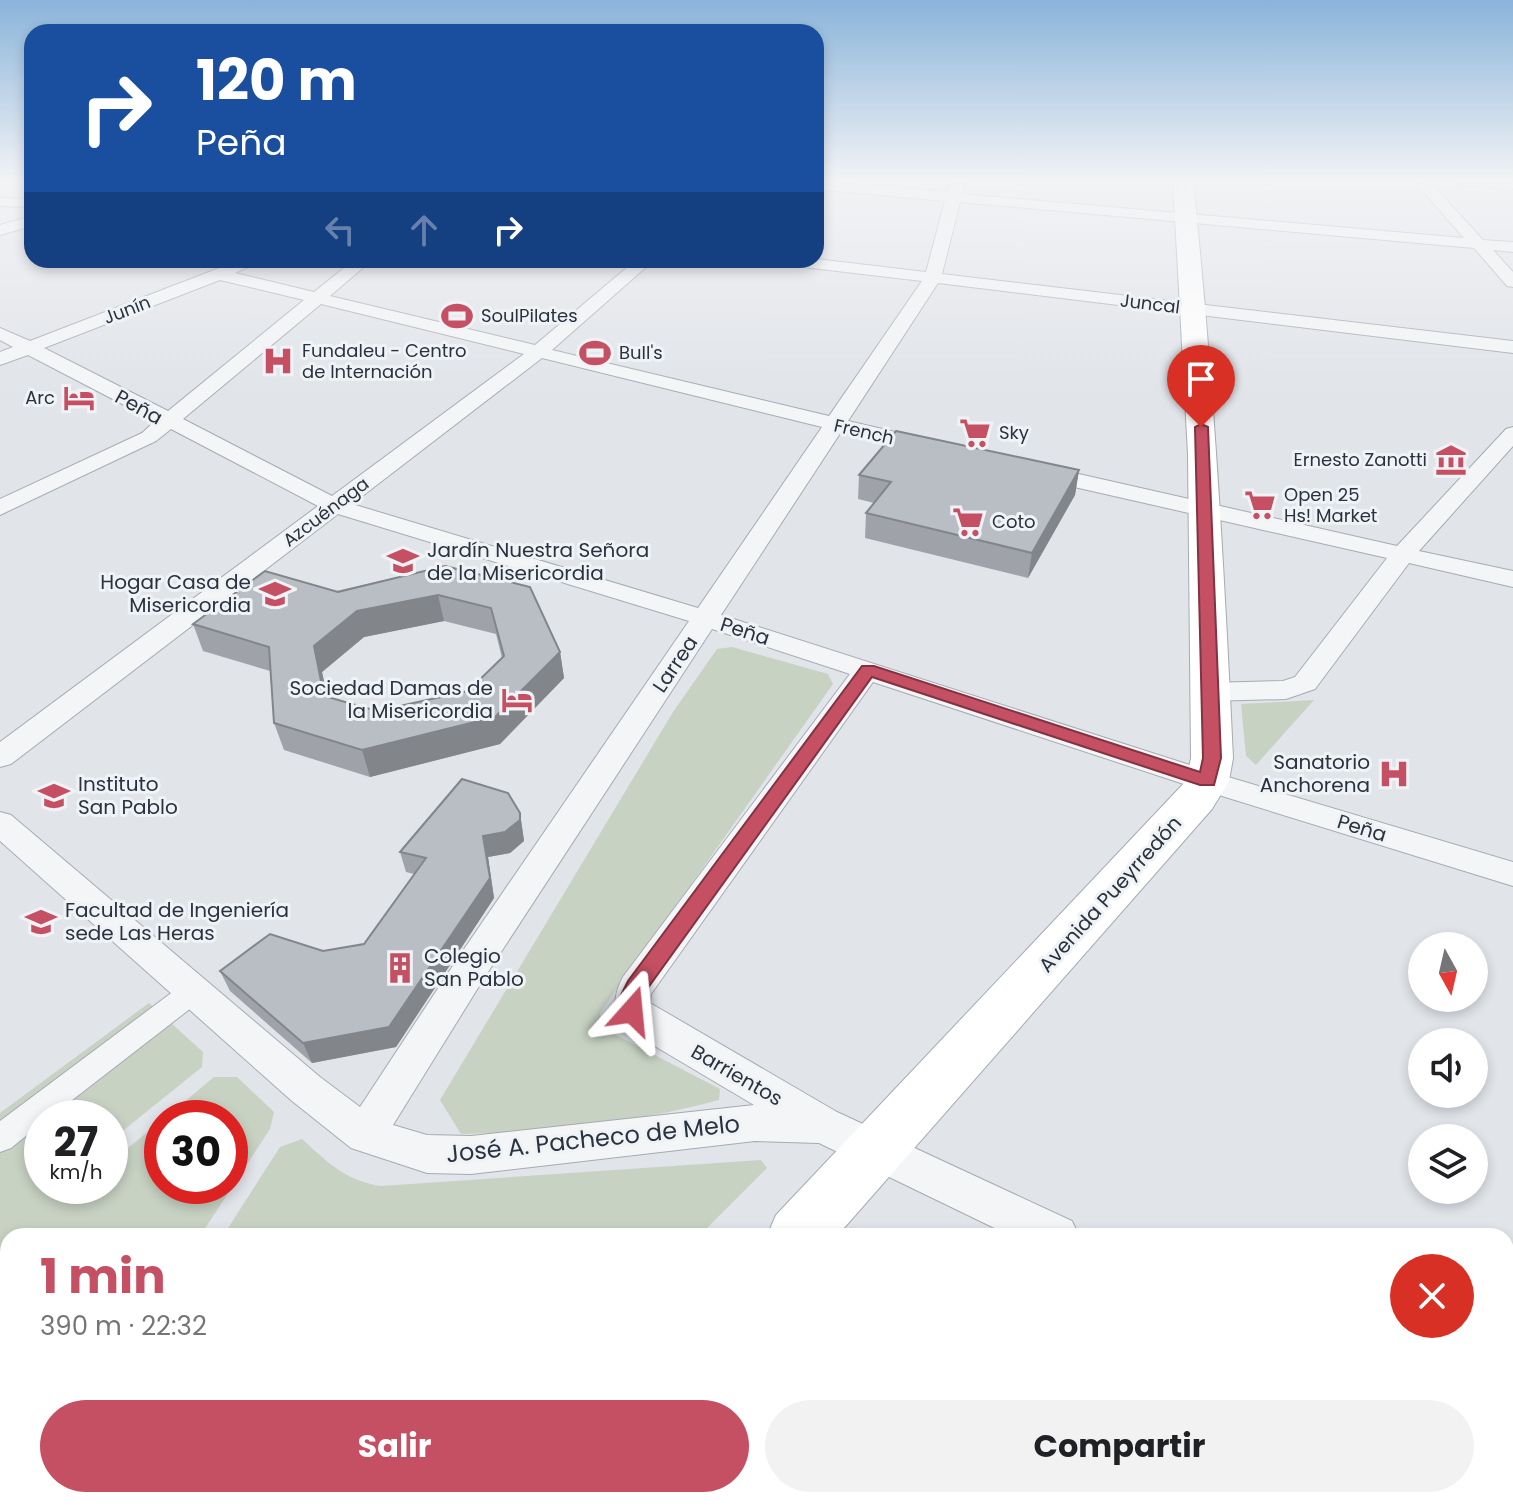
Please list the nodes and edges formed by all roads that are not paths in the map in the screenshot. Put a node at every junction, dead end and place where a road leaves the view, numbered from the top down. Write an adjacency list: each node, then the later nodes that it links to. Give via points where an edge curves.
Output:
1 (939, 251): 9 (street, Larrea)
2 (1190, 251): 12 (main road)
3 (1484, 251): 10 (street)
4 (824, 265): 9 (street, Juncal)
5 (233, 268): 8 (street, Junín)
6 (354, 268): 11 (street)
7 (637, 268): 16 (street, Azcuénaga)
8 (217, 274): 11 (street, French); 14 (street, Junín)
9 (932, 279): 12 (street, Juncal); 19 (street, Larrea)
10 (1513, 282)
11 (315, 300): 16 (street, French); 18 (street)
12 (1194, 309): 15 (street, Juncal); 25 (main road)
13 (0, 333): 14 (street, Peña)
14 (31, 347): 17 (street, Junín); 18 (street, Peña)
15 (1513, 347)
16 (537, 353): 19 (street, French); 23 (street, Azcuénaga)
17 (0, 359)
18 (169, 423): 23 (street, Peña); 24 (street)
19 (836, 425): 21 (street, French); 28 (street, Larrea)
20 (1513, 433): 26 (street)
21 (944, 450)
22 (1021, 468): 25 (street)
23 (335, 506): 28 (street, Peña); 31 (street, Azcuénaga)
24 (0, 508)
25 (1206, 510): 26 (street); 30 (main road)
26 (1404, 553): 27 (street); 30 (street, via 1305,683 1286,690)
27 (1513, 579)
28 (705, 618): 29 (street, Peña); 37 (street, Larrea)
29 (868, 670): 32 (street, Peña); 36 (street, Barrientos, via 630,1001 632,1011 644,1021)
30 (1208, 692): 32 (main road, via 1212,758)
31 (0, 757)
32 (1207, 781): 34 (street, Peña); 39 (main road, Avenida Pueyrredón)
33 (0, 823): 35 (street, José A. Pacheco de Melo)
34 (1513, 874)
35 (195, 990): 37 (street, José A. Pacheco de Melo); 38 (street)
36 (823, 1125): 37 (street, José A. Pacheco de Melo, via 755,1123 471,1155 427,1154); 39 (street, Barrientos)
37 (365, 1135)
38 (0, 1138)
39 (876, 1148): 40 (main road, Avenida Pueyrredón); 41 (street, Barrientos)
40 (804, 1228)
41 (1041, 1228)

